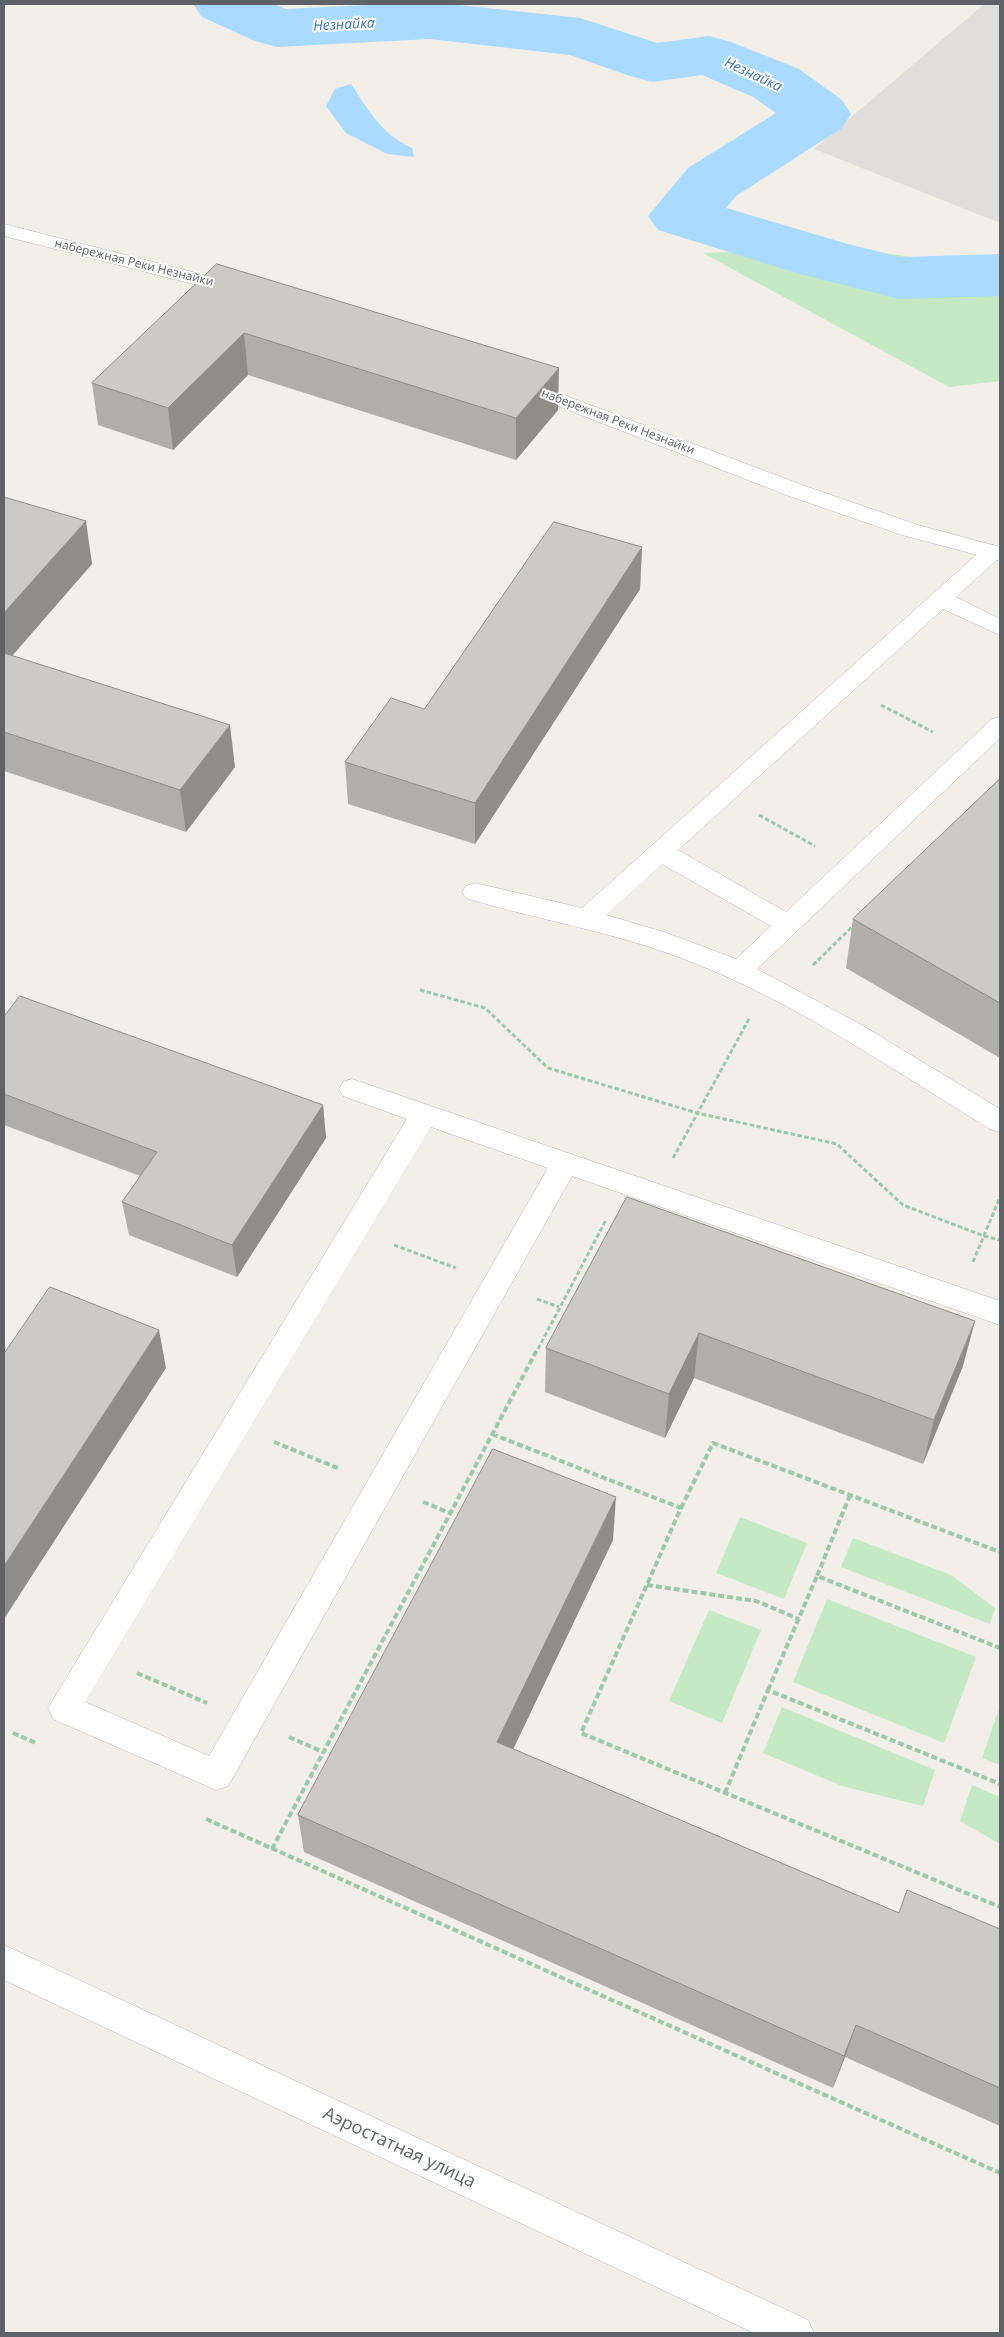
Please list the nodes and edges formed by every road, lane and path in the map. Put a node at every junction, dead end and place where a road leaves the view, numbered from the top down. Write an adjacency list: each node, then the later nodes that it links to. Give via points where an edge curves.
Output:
1 (4, 230): 2 (street, набережная Реки Незнайки)
2 (252, 292)
3 (503, 378): 4 (street, набережная Реки Незнайки, via 797,491 910,530)
4 (996, 553): 5 (street)
5 (942, 599): 6 (street); 7 (street)
6 (1000, 628)
7 (845, 686): 9 (path); 10 (street)
8 (1000, 725): 9 (street)
9 (971, 752): 12 (street)
10 (723, 795): 11 (street); 12 (path)
11 (659, 852): 14 (street); 16 (street)
12 (850, 866): 16 (street)
13 (475, 892): 14 (street)
14 (587, 918): 18 (street, via 690,952)
15 (858, 922): 17 (path)
16 (788, 924): 18 (street)
17 (810, 968)
18 (738, 972): 19 (street)
19 (767, 985): 23 (path); 24 (street)
20 (420, 990): 23 (path, via 485,1008 548,1068)
21 (352, 1088): 22 (street)
22 (424, 1113): 25 (street); 27 (street)
23 (697, 1114): 26 (path); 28 (path, via 837,1144 903,1204)
24 (1000, 1122)
25 (565, 1162): 26 (street); 29 (street)
26 (654, 1193): 30 (path, via 641,1218 612,1207); 31 (street)
27 (354, 1230): 29 (path); 32 (street)
28 (1000, 1240)
29 (496, 1284): 30 (path); 34 (street)
30 (559, 1307): 33 (path)
31 (1000, 1312)
32 (235, 1426): 34 (path); 43 (street)
33 (492, 1434): 36 (path); 37 (path)
34 (381, 1485): 37 (path); 45 (street)
35 (850, 1495): 36 (path, via 713,1443); 38 (path); 39 (path)
36 (681, 1508): 40 (path)
37 (450, 1512): 48 (path)
38 (1000, 1552)
39 (817, 1576): 41 (path); 42 (path)
40 (647, 1585): 41 (path, via 756,1601); 50 (path, via 581,1733)
41 (799, 1619): 44 (path)
42 (1000, 1648)
43 (96, 1656): 45 (path); 45 (street, via 64,1708 216,1775)
44 (768, 1690): 49 (path); 50 (path)
45 (248, 1720): 48 (path)
46 (14, 1733): 47 (path)
47 (40, 1745)
48 (323, 1752): 52 (path)
49 (1000, 1784)
50 (725, 1793): 53 (path)
51 (201, 1817): 52 (path)
52 (272, 1849): 55 (path)
53 (1000, 1907)
54 (4, 1962): 56 (street, Аэростатная улица)
55 (1000, 2173)
56 (795, 2333)

